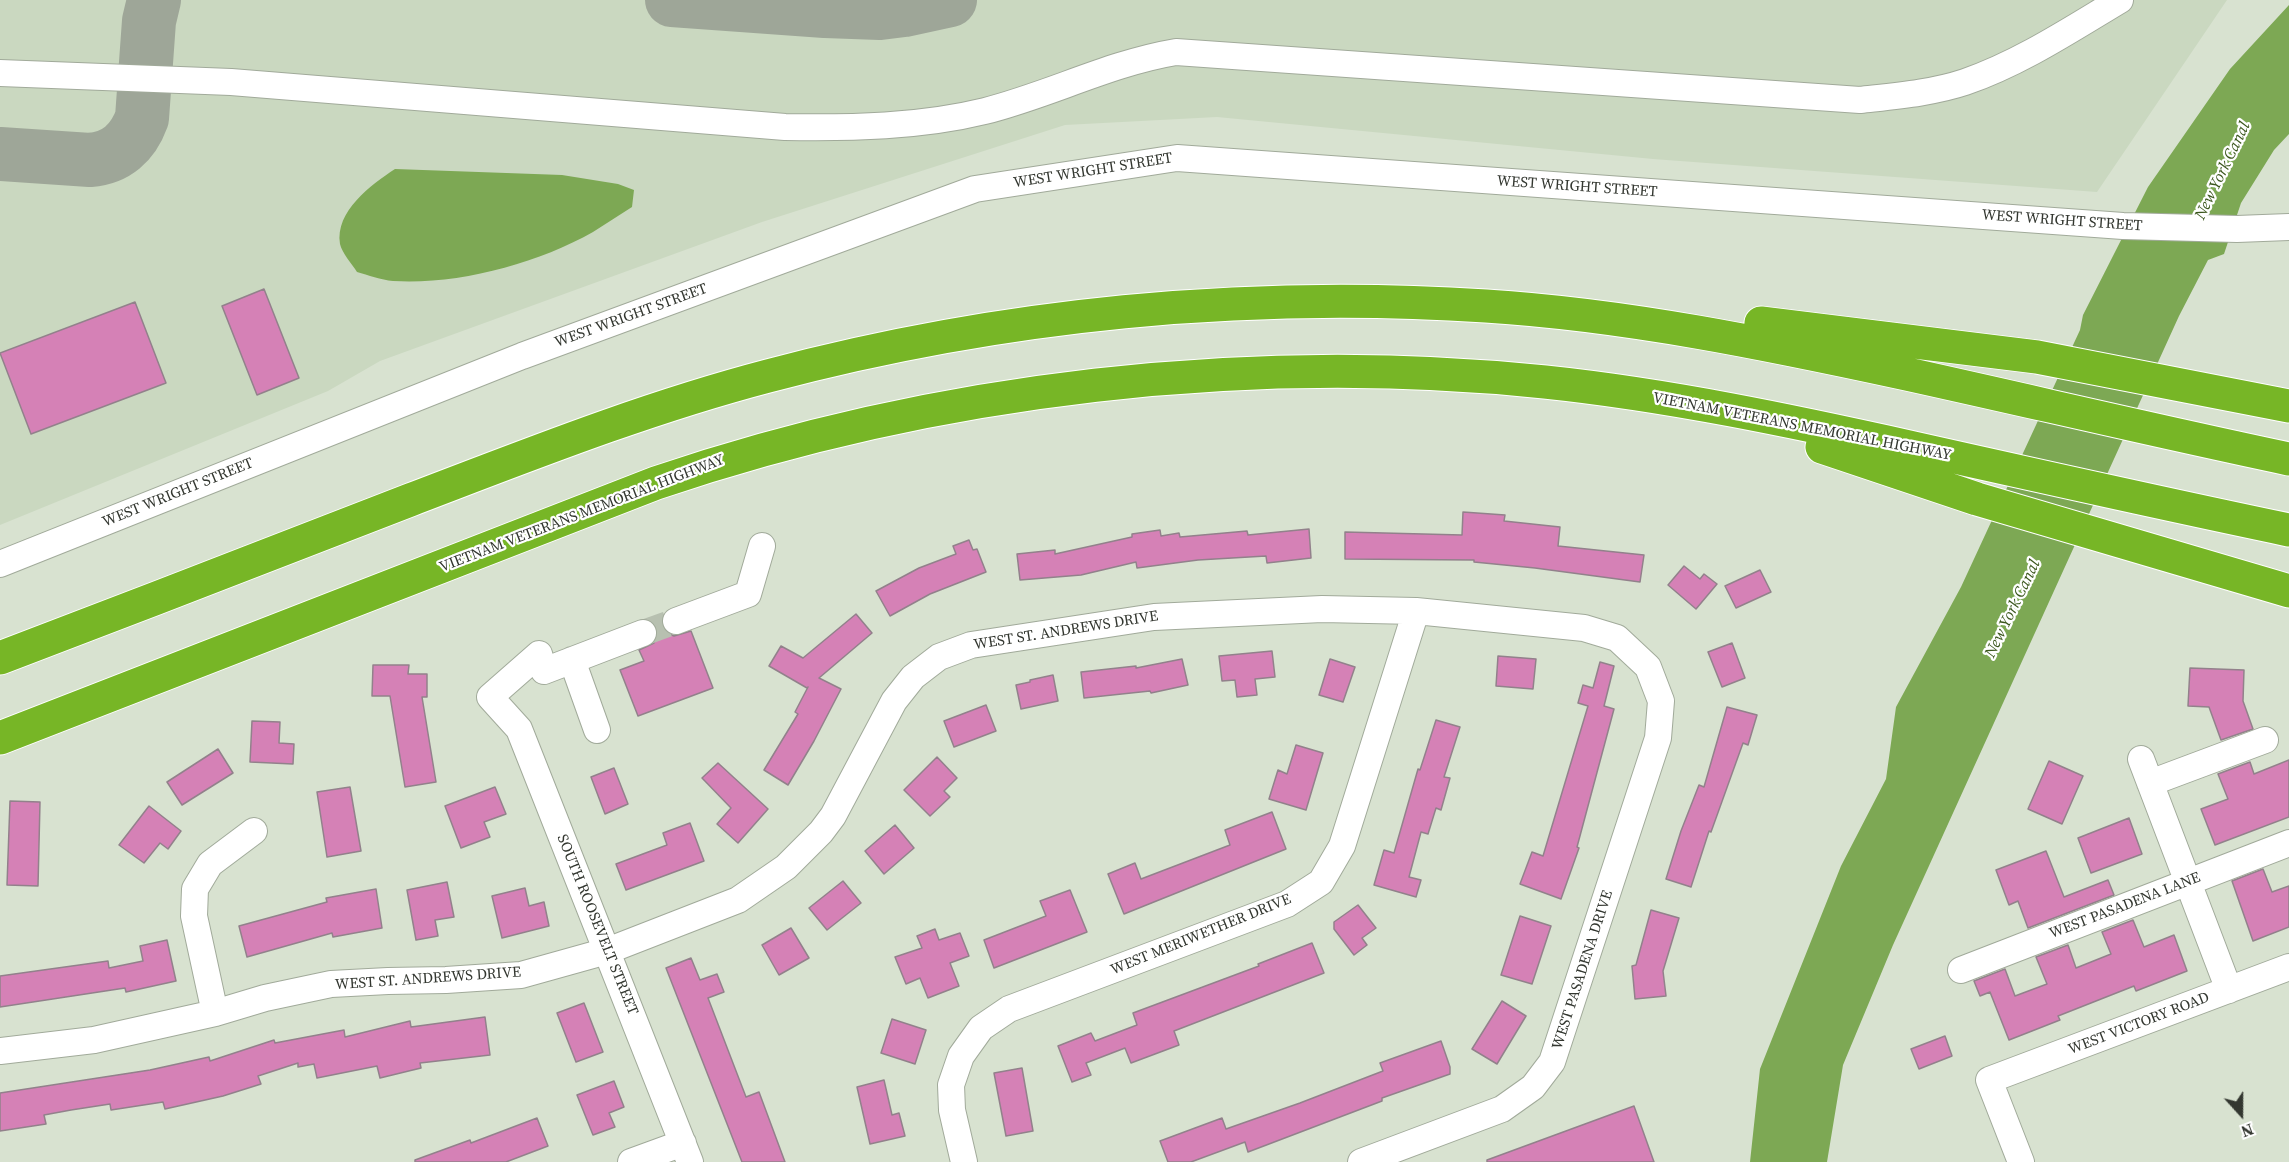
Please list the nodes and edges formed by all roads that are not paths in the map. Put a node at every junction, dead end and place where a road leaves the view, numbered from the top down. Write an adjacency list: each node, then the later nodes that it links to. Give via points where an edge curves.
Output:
1 (2120, 0): 2 (street, via 2041,47 1964,82 1860,100 1176,52 1147,57 984,111 916,123 785,128 231,82)
2 (0, 73)
3 (2289, 227): 10 (street, WEST WRIGHT STREET, via 2123,226 1177,158 975,189 522,356)
4 (1490, 306): 6 (highway, via 1760,322 2037,357); 7 (highway, via 1726,336); 15 (highway, via 1319,301 1170,308 1023,325 841,358 687,399 557,443)
5 (1692, 403): 8 (highway, VIETNAM VETERANS MEMORIAL HIGHWAY); 11 (highway, via 1977,500); 19 (highway, VIETNAM VETERANS MEMORIAL HIGHWAY, via 1546,382 1453,374 1321,372 1078,387 911,414 796,441 656,483)
6 (2289, 406)
7 (2289, 459)
8 (2289, 530)
9 (762, 546): 13 (street, via 748,594)
10 (0, 564)
11 (2289, 591)
12 (1416, 611): 17 (street, WEST ST. ANDREWS DRIVE, via 1584,628 1617,638); 26 (street, WEST ST. ANDREWS DRIVE, via 1322,609 1154,617 970,645 939,657 913,677 894,701 832,816 786,867 738,900); 34 (street, WEST MERIWETHER DRIVE, via 1342,846 1321,882 1287,904 1009,1009 981,1029 961,1056 951,1085 952,1110)
13 (676, 621)
14 (643, 633): 16 (street)
15 (0, 658)
16 (572, 660): 18 (street); 26 (street, SOUTH ROOSEVELT STREET, via 544,671 536,644 490,697 519,729)
17 (1648, 667): 35 (street, WEST PASADENA DRIVE, via 1661,701 1658,738 1552,1062 1533,1087 1502,1109)
18 (597, 730)
19 (0, 738)
20 (2265, 740): 22 (street)
21 (2142, 759): 22 (street)
22 (2150, 783): 25 (street)
23 (254, 831): 30 (street, via 210,864 195,889 194,916)
24 (2289, 843): 25 (street, WEST PASADENA LANE)
25 (2188, 882): 28 (street, WEST PASADENA LANE); 29 (street)
26 (608, 951): 30 (street, WEST ST. ANDREWS DRIVE, via 520,975 331,984); 32 (street, SOUTH ROOSEVELT STREET)
27 (2289, 968): 29 (street, WEST VICTORY ROAD)
28 (1960, 970)
29 (2229, 990): 36 (street, WEST VICTORY ROAD, via 1989,1080)
30 (215, 1013): 31 (street, WEST ST. ANDREWS DRIVE, via 94,1040)
31 (0, 1051)
32 (687, 1152): 33 (street)
33 (631, 1162)
34 (964, 1162)
35 (1361, 1162)
36 (2021, 1162)

